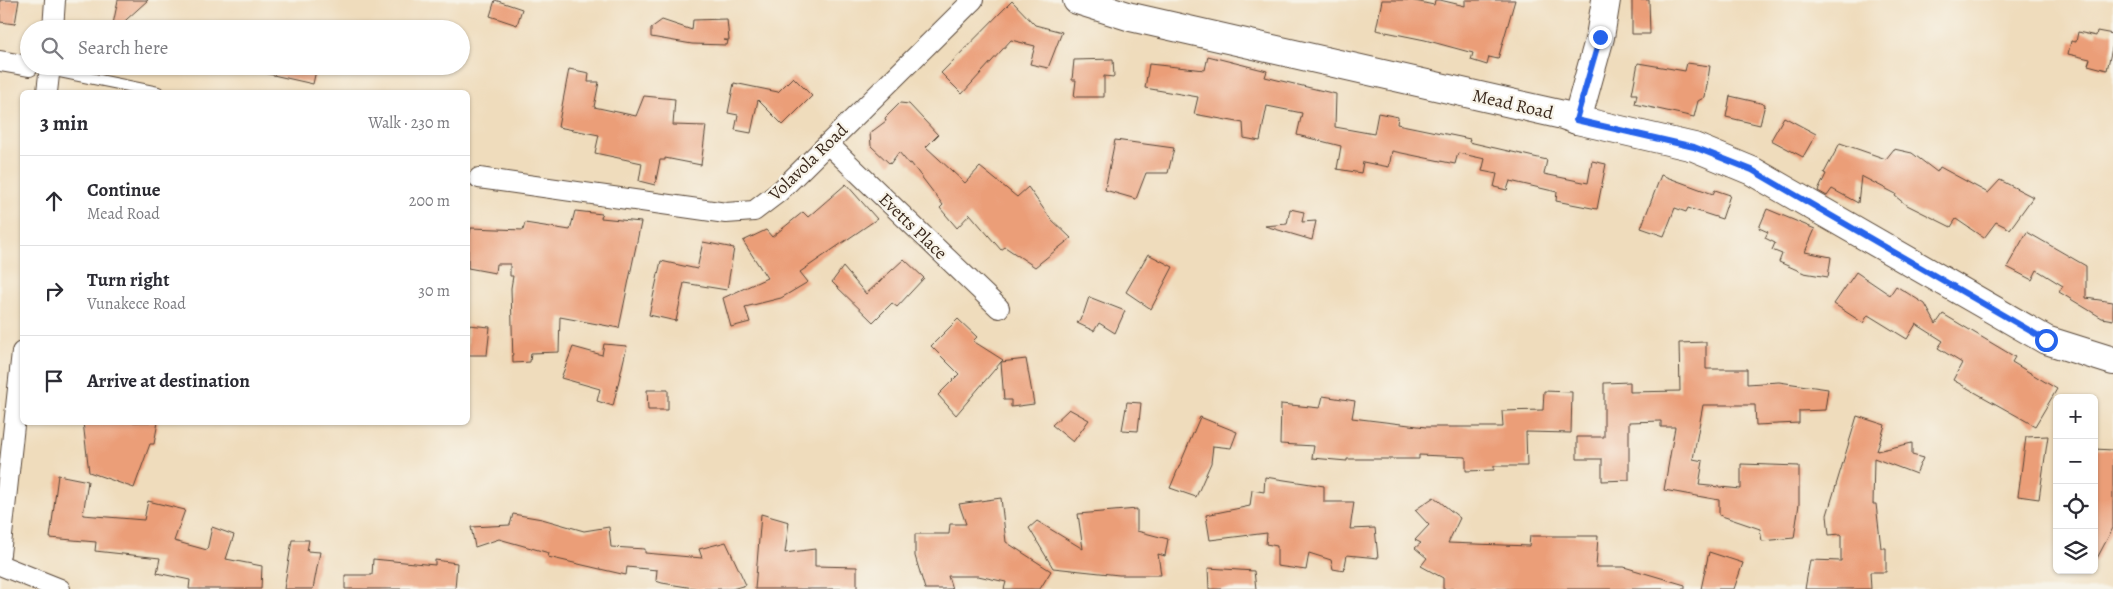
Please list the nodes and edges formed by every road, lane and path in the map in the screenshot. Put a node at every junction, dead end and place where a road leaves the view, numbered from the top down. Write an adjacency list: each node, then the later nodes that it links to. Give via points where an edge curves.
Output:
1 (56, 0): 5 (street)
2 (973, 0): 13 (street, Volavola Road)
3 (1077, 0): 12 (main road, Mead Road, via 1132,17)
4 (1606, 0): 12 (main road, via 1600,37)
5 (54, 20)
6 (0, 61): 7 (street)
7 (20, 64)
8 (43, 75): 10 (street)
9 (78, 75): 11 (lane)
10 (47, 90)
11 (149, 90)
12 (1576, 120): 16 (main road, Mead Road, via 1694,147 1752,170 2046,340)
13 (828, 144): 14 (street, Volavola Road, via 779,192 754,211 726,213); 15 (street, Evetts Place)
14 (479, 178)
15 (999, 308)
16 (2113, 361)
17 (20, 370): 18 (street)
18 (0, 554)
19 (0, 565): 20 (street)
20 (60, 589)

